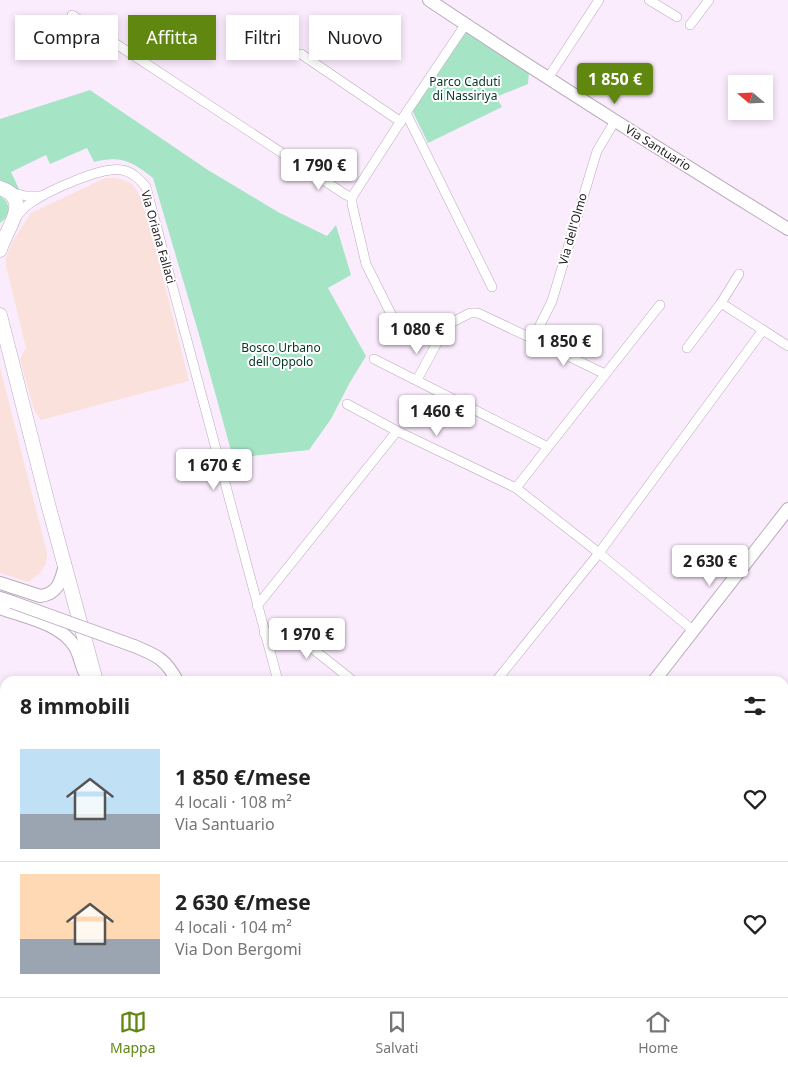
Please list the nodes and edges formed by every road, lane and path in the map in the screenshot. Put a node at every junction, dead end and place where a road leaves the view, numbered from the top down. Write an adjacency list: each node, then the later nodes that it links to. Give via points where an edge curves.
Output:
1 (429, 0): 6 (street, Via Santuario)
2 (599, 0): 10 (street)
3 (649, 0): 5 (street)
4 (709, 0): 7 (street)
5 (677, 17)
6 (465, 25): 10 (street, Via Santuario); 11 (street)
7 (690, 25)
8 (118, 45): 16 (street)
9 (301, 54): 13 (street)
10 (548, 78): 12 (street, Via Santuario)
11 (406, 113): 13 (street); 21 (street)
12 (615, 121): 18 (street, Via Santuario); 28 (street, Via dell'Olmo, via 597,151 555,292)
13 (400, 122): 16 (street)
14 (2, 188): 15 (street, Via Oriana Fallaci, via 15,194); 17 (main road, via 15,200 17,208)
15 (41, 196): 17 (street, Via Oriana Fallaci, via 20,211); 44 (street, Via Oriana Fallaci, via 113,169 139,178 146,187)
16 (352, 197): 27 (street, via 366,264)
17 (8, 227): 19 (main road)
18 (788, 229)
19 (0, 250)
20 (739, 274): 22 (street)
21 (492, 287)
22 (721, 303): 26 (street); 31 (street)
23 (660, 305): 33 (street)
24 (0, 315): 41 (main road)
25 (447, 325): 28 (street, via 478,312)
26 (764, 330): 30 (street); 40 (street)
27 (400, 332)
28 (533, 339): 33 (street)
29 (438, 341): 34 (street)
30 (788, 346)
31 (687, 348)
32 (374, 359): 34 (street)
33 (605, 374): 37 (street)
34 (418, 380): 37 (street)
35 (347, 404): 36 (street)
36 (396, 431): 38 (street); 44 (street)
37 (548, 447): 38 (street)
38 (516, 488): 40 (street)
39 (788, 509): 46 (street)
40 (599, 553): 46 (street); 53 (street)
41 (65, 564): 42 (street, via 61,582 46,596); 49 (main road)
42 (0, 583)
43 (0, 598): 50 (street, bridge, via 155,654 170,667)
44 (257, 606): 47 (street, Via Oriana Fallaci)
45 (0, 608): 48 (street, via 62,632 76,649)
46 (694, 631): 54 (street)
47 (264, 632): 51 (street, Via Oriana Fallaci); 52 (street, via 289,630)
48 (86, 676)
49 (95, 676)
50 (174, 676)
51 (277, 676)
52 (347, 676)
53 (500, 676)
54 (658, 676)

